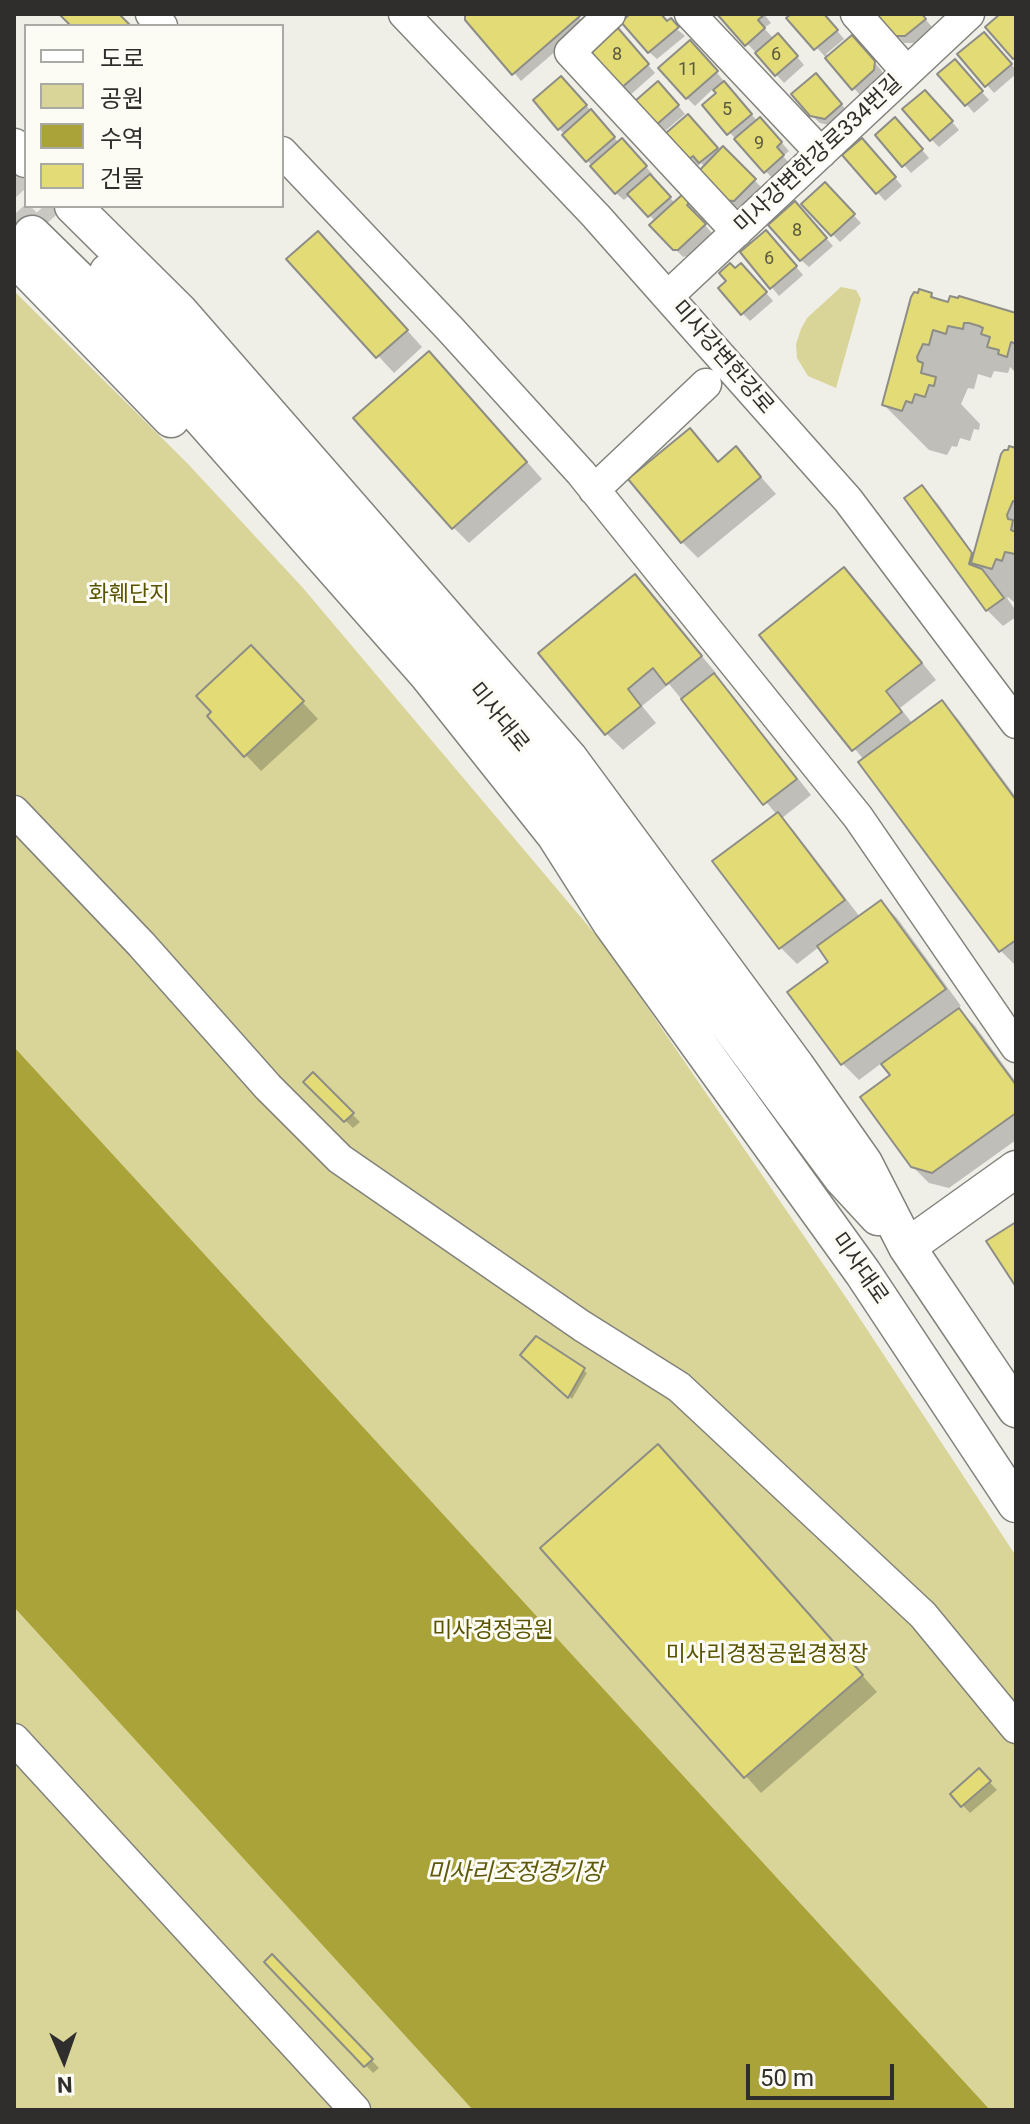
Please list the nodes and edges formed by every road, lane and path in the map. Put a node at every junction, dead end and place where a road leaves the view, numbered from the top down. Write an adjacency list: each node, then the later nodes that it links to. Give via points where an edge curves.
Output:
1 (610, 14): 10 (street, via 570,52)
2 (690, 14): 7 (street)
3 (856, 14): 6 (street)
4 (969, 14): 6 (street, 미사강변한강로334번길)
5 (415, 17): 11 (street, 미사강변한강로)
6 (907, 72): 7 (street, 미사강변한강로334번길)
7 (821, 153): 10 (street, 미사강변한강로334번길)
8 (284, 154): 13 (street)
9 (38, 231): 18 (main road, 미사대로, via 180,312 569,758 855,1151); 20 (main road, 미사대로, via 233,482 437,717 568,879 611,923 863,1273)
10 (737, 232): 11 (street, 미사강변한강로334번길)
11 (668, 296): 14 (street, 미사강변한강로, via 848,500)
12 (706, 384): 13 (street)
13 (594, 490): 16 (street, via 858,817)
14 (1016, 723)
15 (14, 811): 21 (street, via 340,1159 679,1387 923,1615)
16 (1016, 1047)
17 (1016, 1169): 18 (main road)
18 (907, 1247): 19 (main road, 미사대로)
19 (1016, 1409)
20 (1016, 1504)
21 (1016, 1728)
22 (14, 1739): 23 (street)
23 (355, 2110)

